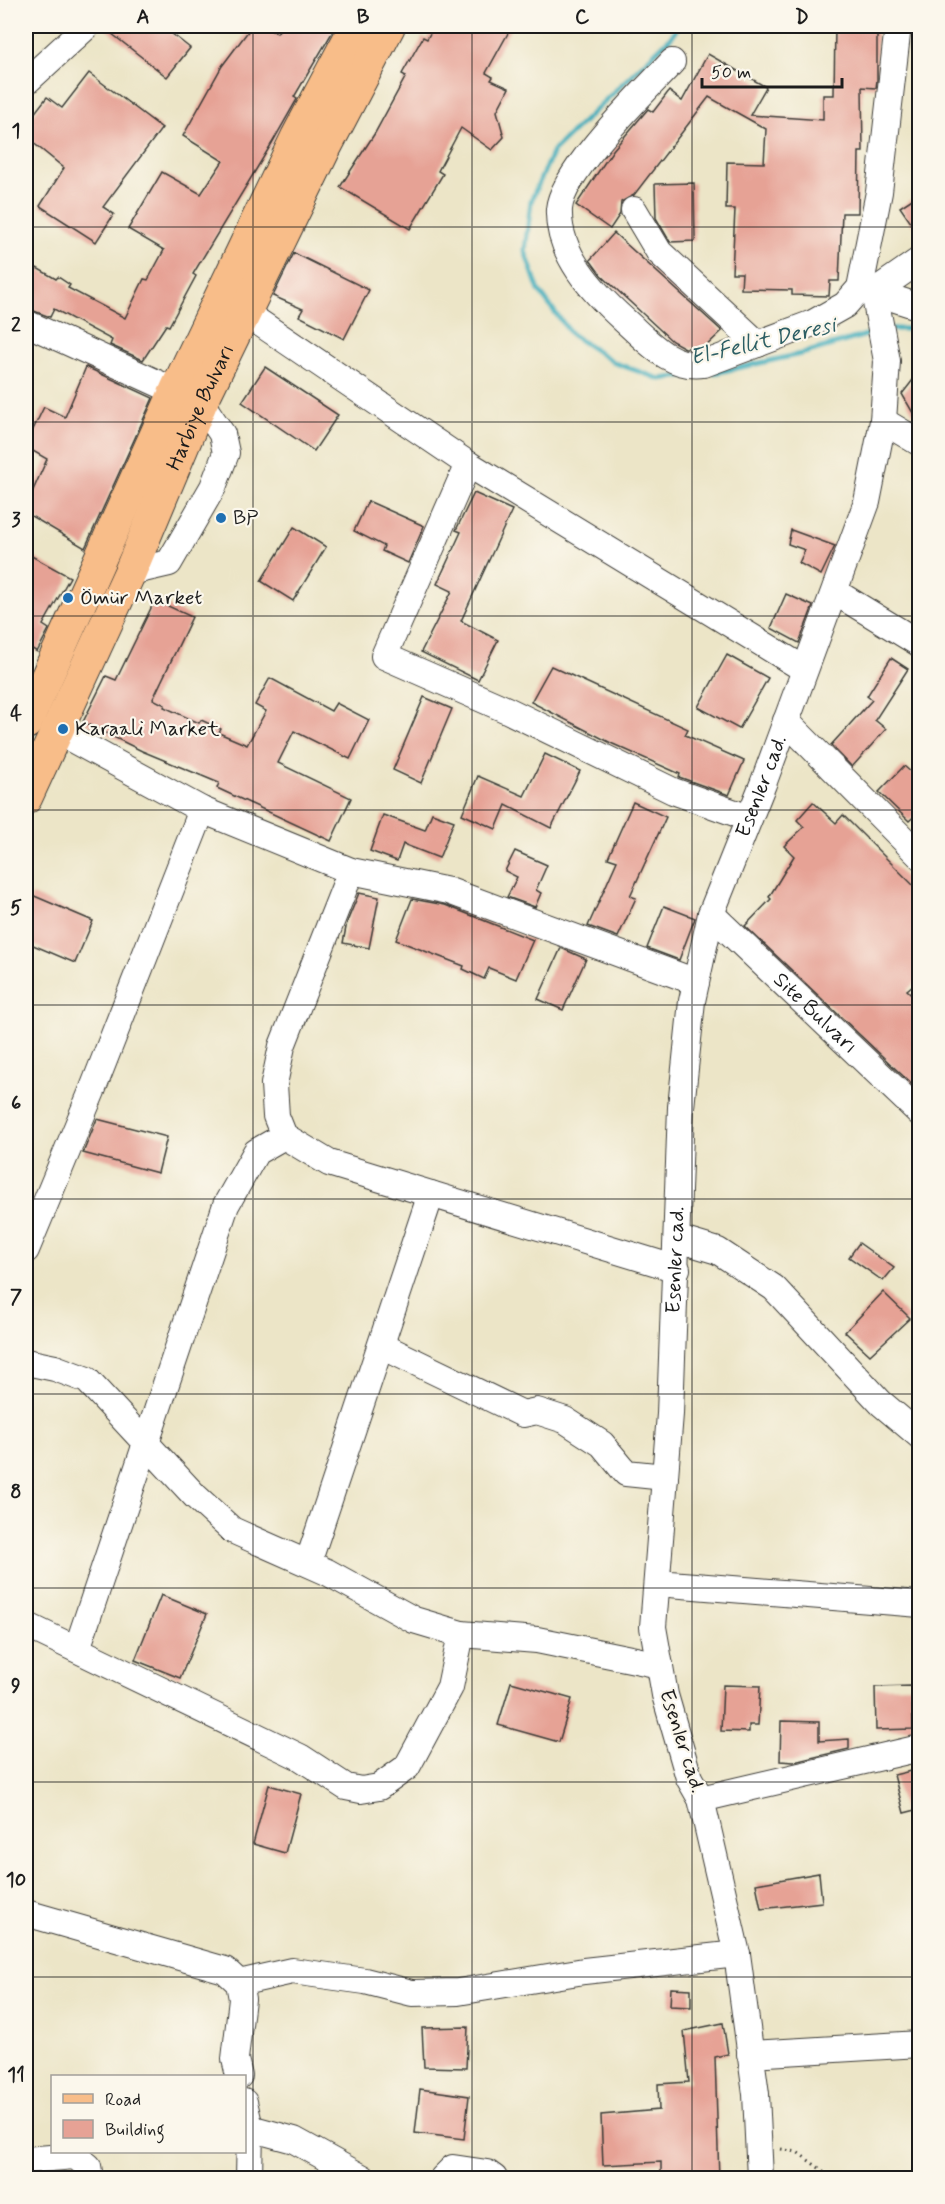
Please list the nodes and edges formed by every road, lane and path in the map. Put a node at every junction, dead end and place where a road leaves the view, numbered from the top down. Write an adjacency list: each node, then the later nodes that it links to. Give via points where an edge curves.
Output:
1 (87, 26): 6 (street)
2 (356, 26): 10 (main road, Harbiye Bulvarı, via 297,138)
3 (389, 26): 10 (main road, Harbiye Bulvarı, via 324,150)
4 (898, 26): 9 (street, Esenler cad.)
5 (672, 62): 13 (street, via 571,177 559,207 561,229 578,270 592,289 673,362 704,364)
6 (26, 82)
7 (634, 210): 13 (street, via 659,252)
8 (920, 260): 9 (street)
9 (867, 290): 11 (street); 13 (street, via 813,323); 15 (street, Esenler cad., via 887,361)
10 (233, 305): 14 (main road, Harbiye Bulvarı); 17 (street)
11 (920, 307)
12 (26, 323): 14 (street)
13 (758, 344)
14 (188, 397): 18 (main road, Harbiye Bulvarı); 18 (street, via 222,434 226,453 213,488 168,563); 22 (main road, Harbiye Bulvarı)
15 (883, 421): 16 (street); 19 (street, Esenler cad., via 867,502)
16 (920, 443)
17 (468, 464): 21 (street); 27 (street, via 384,656 507,710 673,791)
18 (130, 572): 24 (main road, Harbiye Bulvarı)
19 (836, 592): 20 (street); 21 (street, Esenler cad.)
20 (920, 644)
21 (804, 669): 23 (street, Esenler cad.)
22 (27, 715)
23 (786, 721): 27 (street, Esenler cad.); 28 (street)
24 (57, 731): 25 (main road, Harbiye Bulvarı); 26 (street)
25 (26, 798)
26 (202, 810): 29 (street); 36 (street)
27 (749, 818): 30 (street, Esenler cad.)
28 (920, 856)
29 (351, 872): 31 (street, via 449,891); 33 (street, via 282,1046 274,1084 276,1116)
30 (711, 914): 31 (street, Esenler cad.); 32 (street, Site Bulvarı)
31 (696, 982): 35 (street, Esenler cad., via 681,1107)
32 (920, 1113)
33 (284, 1136): 34 (street, via 330,1163); 41 (street, via 256,1152 226,1205)
34 (431, 1194): 37 (street); 38 (street)
35 (678, 1239): 37 (street, Esenler cad.); 40 (street, via 718,1251 774,1288 881,1402)
36 (26, 1250)
37 (677, 1269): 42 (street, Esenler cad.)
38 (382, 1346): 42 (street, via 523,1414 537,1411 565,1420 602,1444 626,1473); 43 (street)
39 (26, 1362): 41 (street, via 87,1380)
40 (920, 1436)
41 (145, 1442): 43 (street, via 232,1530); 48 (street)
42 (665, 1477): 44 (street, Esenler cad.)
43 (308, 1563): 47 (street, via 414,1620)
44 (657, 1583): 45 (street); 49 (street, Esenler cad., via 653,1627)
45 (920, 1604)
46 (26, 1625): 48 (street)
47 (461, 1634): 48 (street, via 450,1687 406,1767 379,1787 361,1790 346,1787 300,1756); 49 (street, via 537,1640)
48 (77, 1649)
49 (660, 1665): 51 (street, Esenler cad., via 689,1778)
50 (920, 1748): 51 (street)
51 (701, 1799): 53 (street, Esenler cad.)
52 (26, 1913): 54 (street, via 225,1970)
53 (737, 1954): 54 (street, via 584,1971 458,1992 412,1993 365,1981 292,1971); 56 (street, Esenler cad.)
54 (239, 1983): 57 (street, via 242,1999 235,2059)
55 (920, 2044): 56 (street)
56 (750, 2054): 60 (street, Esenler cad.)
57 (239, 2075)
58 (246, 2111): 59 (street)
59 (250, 2128): 63 (street); 64 (street, via 294,2140)
60 (758, 2146): 67 (street, Esenler cad.); 68 (path, via 797,2152)
61 (26, 2160): 62 (street, via 75,2156 88,2166)
62 (90, 2178)
63 (249, 2178)
64 (363, 2178)
65 (443, 2178): 66 (street, via 453,2168 487,2173)
66 (494, 2178)
67 (760, 2178)
68 (833, 2178)

